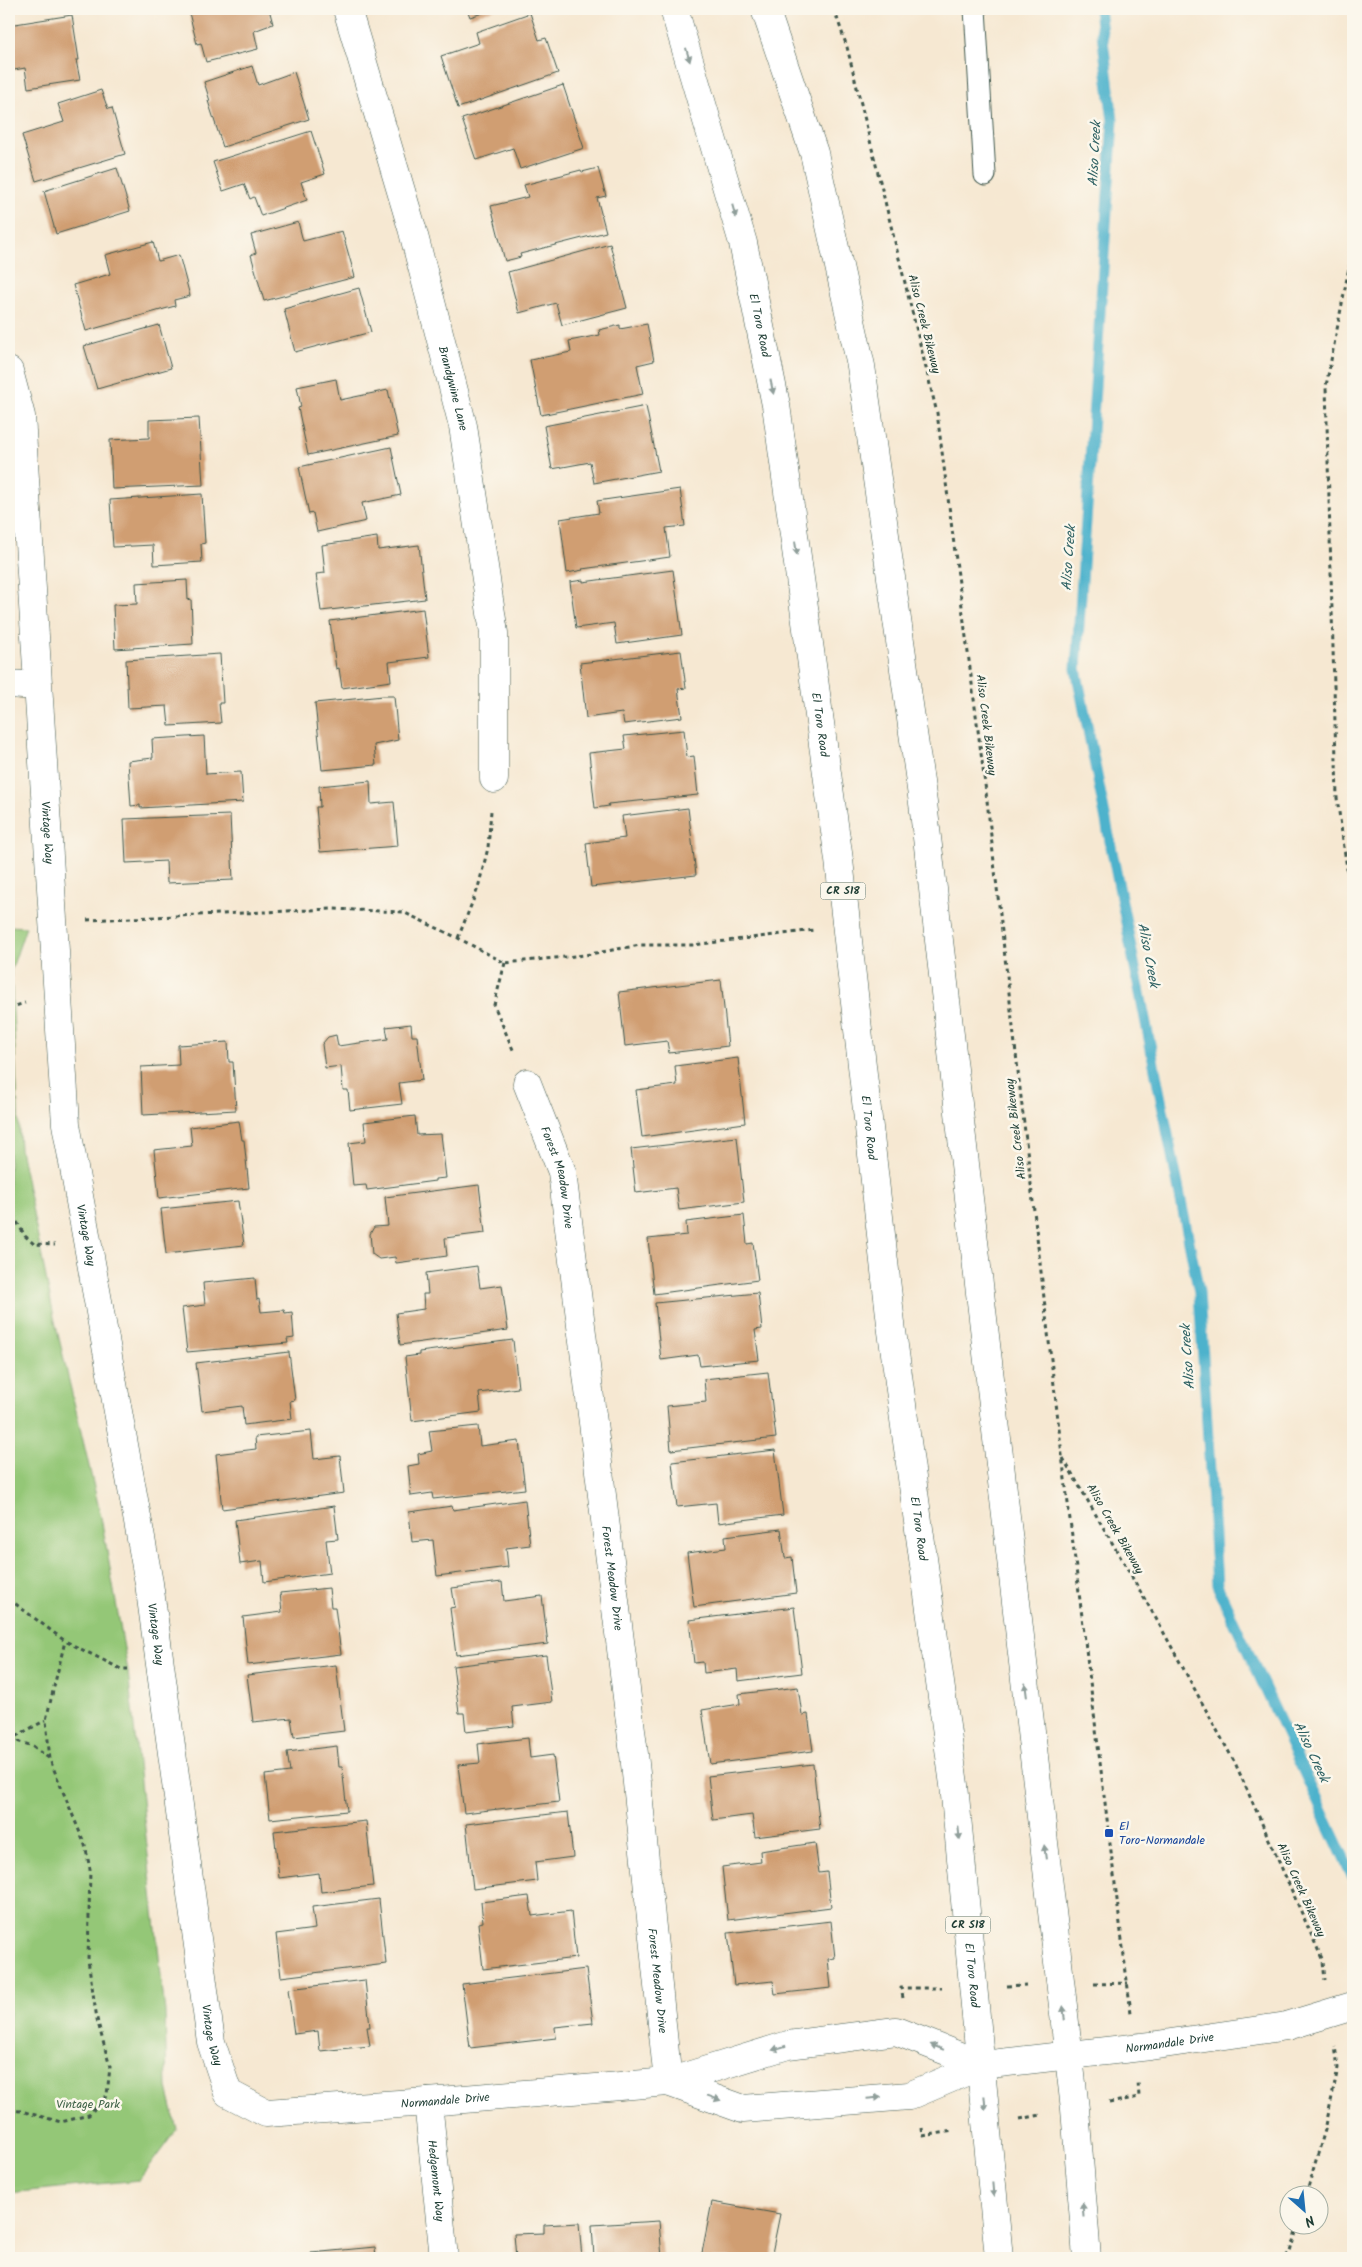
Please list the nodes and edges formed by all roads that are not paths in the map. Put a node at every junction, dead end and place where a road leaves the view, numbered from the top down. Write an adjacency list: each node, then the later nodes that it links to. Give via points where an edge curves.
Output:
1 (347, 9): 9 (street, Brandywine Lane, via 412,228 463,426 494,634)
2 (674, 9): 13 (street, El Toro Road / CR S18, one-way to 13, via 743,243 776,405 847,926 891,1324 954,1785)
3 (766, 9): 12 (street, one-way to 3, via 923,803 861,366 814,153)
4 (976, 9): 5 (lane)
5 (985, 175)
6 (9, 371): 8 (street, Vintage Way, via 21,416)
7 (9, 684): 8 (street)
8 (37, 686): 15 (street, Vintage Way, via 66,1124 149,1583 211,2042)
9 (494, 779)
10 (527, 1083): 14 (street, Forest Meadow Drive, via 562,1172 634,1754)
11 (1353, 2006): 12 (street, Normandale Drive, bridge, via 1287,2026)
12 (1069, 2055): 13 (street, Normandale Drive); 19 (street, one-way to 12)
13 (982, 2066): 14 (street, Normandale Drive, one-way to 13, via 743,2109 909,2096); 14 (street, Normandale Drive, one-way to 14, via 896,2031 788,2045); 18 (street, El Toro Road / CR S18, one-way to 18)
14 (668, 2082): 16 (street, Normandale Drive)
15 (228, 2092): 16 (street, Normandale Drive, via 266,2113)
16 (428, 2102): 17 (street, Hedgemont Way)
17 (444, 2258)
18 (999, 2258)
19 (1087, 2258)

